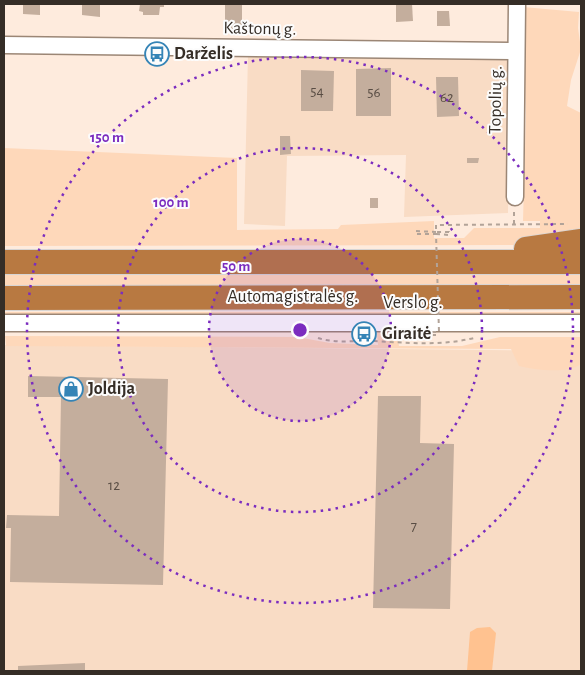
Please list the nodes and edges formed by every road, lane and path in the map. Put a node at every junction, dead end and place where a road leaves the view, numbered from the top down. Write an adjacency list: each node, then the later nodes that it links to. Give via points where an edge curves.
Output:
1 (517, 4): 3 (street, Topolių g.)
2 (4, 45): 3 (street, Kaštonų g.)
3 (516, 51): 4 (street, Topolių g.)
4 (515, 197)
5 (577, 232): 6 (path, via 436,225); 8 (highway, via 542,248 513,250 137,252)
6 (436, 233): 6 (path, bridge, via 416,234 416,232); 14 (path, bridge, via 439,332 420,332 436,335)
7 (4, 262): 8 (highway, Automagistralės g.)
8 (97, 262): 9 (highway, Automagistralės g.)
9 (581, 262)
10 (581, 297): 11 (highway, Automagistralės g.)
11 (4, 298)
12 (4, 323): 13 (street, Verslo g.)
13 (581, 323)
14 (436, 344)

